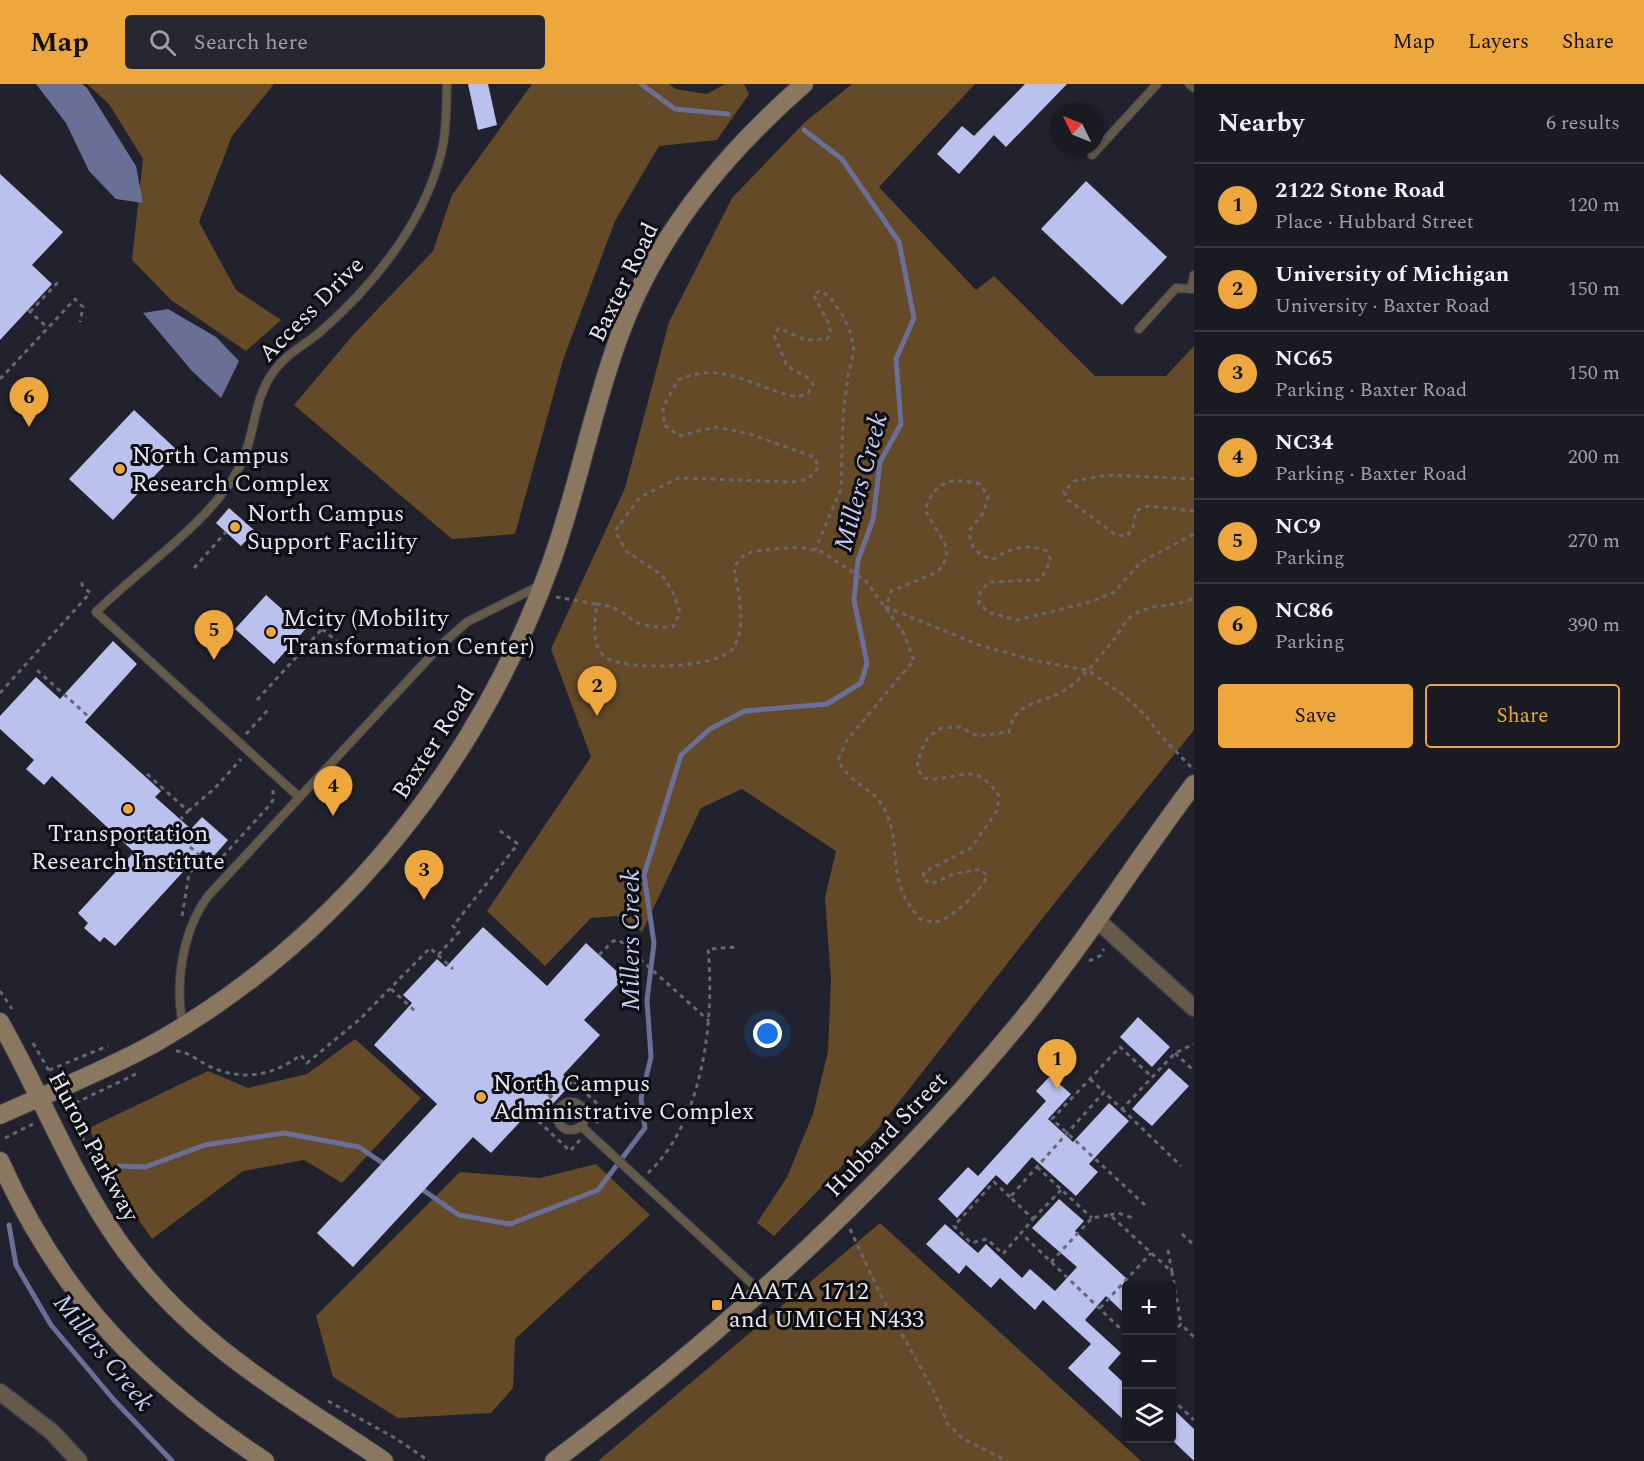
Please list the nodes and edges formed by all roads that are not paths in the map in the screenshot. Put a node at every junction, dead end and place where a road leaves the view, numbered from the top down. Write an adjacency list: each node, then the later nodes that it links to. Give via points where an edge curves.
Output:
1 (447, 84): 12 (lane, Access Drive, via 445,134 439,161 411,229 395,253 334,317 275,369 262,388 251,438 239,468 207,509 96,612)
2 (804, 84): 10 (street, Baxter Road, via 748,135 714,175 674,231 642,286 610,362)
3 (1157, 84): 6 (lane)
4 (1189, 84): 5 (lane)
5 (1194, 88)
6 (1104, 142)
7 (1194, 275): 8 (lane)
8 (1193, 289): 9 (lane, via 1176,288)
9 (1139, 329)
10 (542, 589): 12 (lane, via 467,622); 16 (street, Baxter Road, via 479,720 452,765 406,826 346,894 290,948)
11 (1194, 784): 13 (street, Hubbard Street)
12 (299, 797): 16 (lane, via 208,896 195,916 178,996)
13 (1098, 921): 14 (street); 21 (street, Hubbard Street, via 1023,1019 961,1091 858,1200)
14 (1194, 1008)
15 (0, 1022): 17 (street, Huron Parkway)
16 (183, 1025): 17 (street, Baxter Road, via 135,1053)
17 (40, 1097): 18 (street, Baxter Road); 25 (street, Huron Parkway, via 105,1222 164,1298 227,1356)
18 (0, 1115)
19 (581, 1126): 21 (lane)
20 (0, 1161): 24 (street, via 39,1237 95,1317 170,1392)
21 (761, 1292): 26 (street, Hubbard Street)
22 (0, 1392): 23 (street, via 52,1432)
23 (79, 1461)
24 (265, 1461)
25 (384, 1461)
26 (554, 1461)

